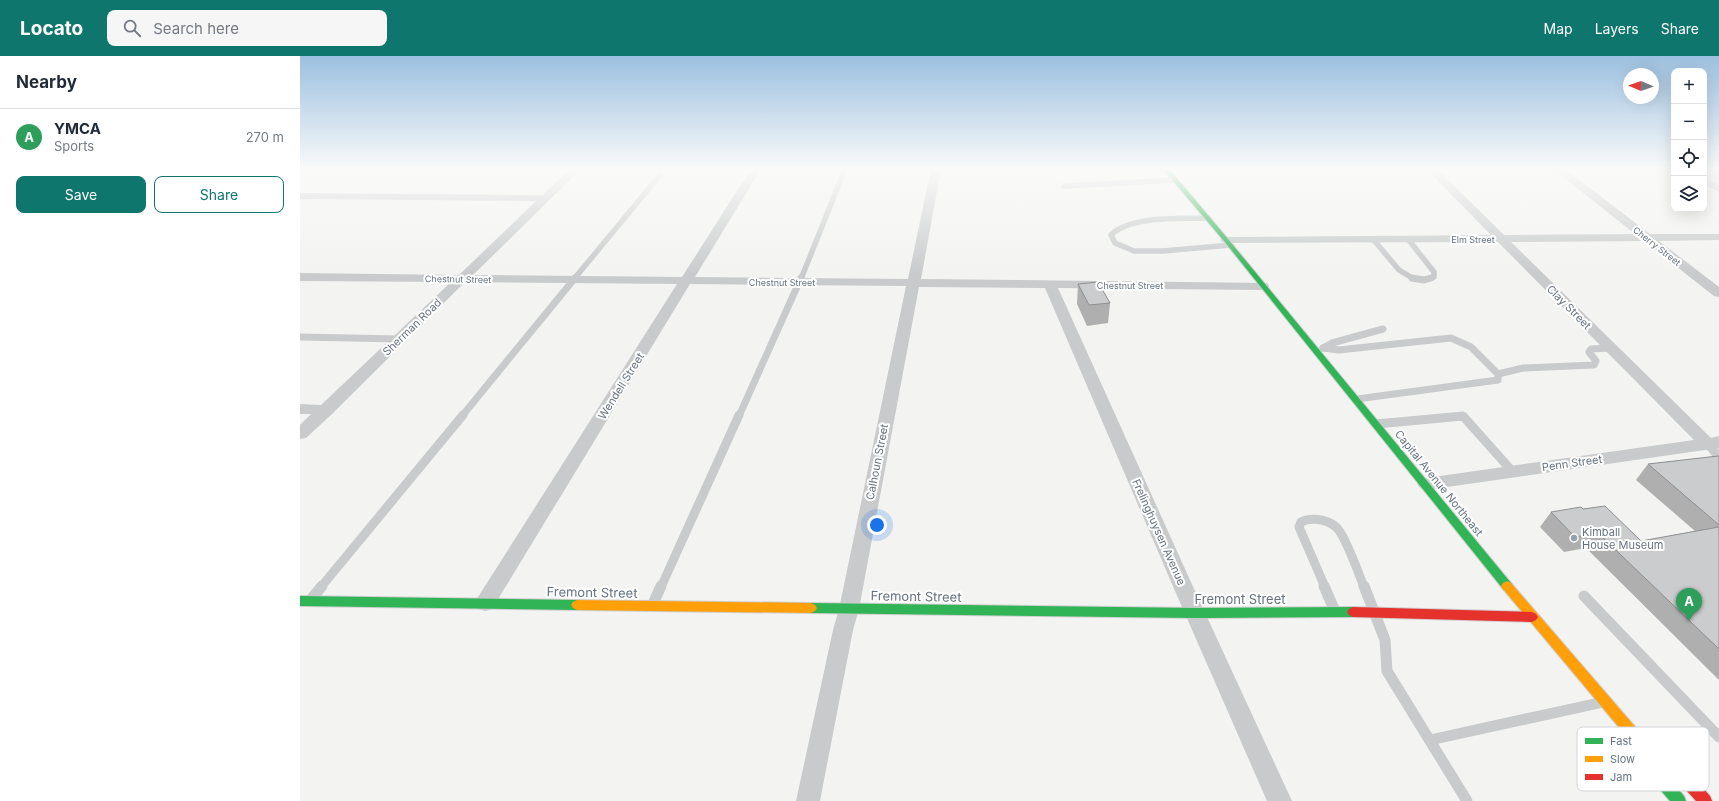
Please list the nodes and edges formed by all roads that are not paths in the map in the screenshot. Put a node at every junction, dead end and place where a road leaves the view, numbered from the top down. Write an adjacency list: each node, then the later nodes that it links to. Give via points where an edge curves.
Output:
1 (540, 204): 17 (street, Sherman Road)
2 (636, 204): 18 (lane)
3 (735, 204): 19 (street, Wendell Street)
4 (831, 204): 20 (lane)
5 (929, 204): 21 (street, Calhoun Street)
6 (1196, 204): 9 (main road, Capital Avenue Northeast)
7 (1465, 204): 14 (street, Clay Street)
8 (1602, 204): 11 (street, Cherry Street)
9 (1208, 218): 15 (main road, Capital Avenue Northeast); 15 (lane, via 1128,224 1110,235 1115,243 1134,251 1155,252)
10 (1719, 237): 11 (street, Elm Street)
11 (1646, 238): 14 (street, Elm Street); 24 (street, Cherry Street)
12 (1373, 239): 13 (street, Elm Street); 13 (lane, via 1404,275 1411,279 1428,280 1434,277 1434,272); 15 (street, Elm Street)
13 (1408, 239): 14 (street, Elm Street)
14 (1500, 239): 29 (street, Clay Street)
15 (1228, 242): 23 (main road, Capital Avenue Northeast)
16 (300, 277): 17 (street, Chestnut Street)
17 (462, 279): 18 (street, Chestnut Street); 27 (street, Sherman Road)
18 (572, 280): 19 (street, Chestnut Street); 41 (lane)
19 (687, 281): 20 (street, Chestnut Street); 42 (street, Wendell Street)
20 (799, 282): 21 (street, Chestnut Street); 43 (lane)
21 (914, 283): 22 (street, Chestnut Street); 44 (street, Calhoun Street)
22 (1050, 284): 23 (street, Chestnut Street); 47 (street, Frelinghuysen Avenue)
23 (1263, 286): 28 (main road, Capital Avenue Northeast)
24 (1719, 294)
25 (1383, 329): 28 (lane)
26 (300, 337): 27 (lane)
27 (400, 339): 33 (street, Sherman Road)
28 (1319, 348): 30 (lane, via 1339,350 1451,338 1468,345); 31 (main road, Capital Avenue Northeast)
29 (1610, 348): 30 (lane, via 1591,349 1589,352 1596,361 1594,365 1523,368); 36 (street, Clay Street)
30 (1498, 374): 31 (lane, via 1498,380)
31 (1356, 400): 34 (main road, Capital Avenue Northeast)
32 (300, 410): 33 (street)
33 (326, 410): 35 (street, Sherman Road)
34 (1376, 424): 38 (lane, via 1463,416); 39 (main road, Capital Avenue Northeast)
35 (300, 434)
36 (1713, 443): 37 (lane); 38 (street, Penn Street)
37 (1719, 457)
38 (1512, 471): 39 (street, Penn Street)
39 (1426, 484): 48 (main road, Capital Avenue Northeast)
40 (1584, 596): 51 (lane)
41 (305, 601): 42 (main road, Fremont Street)
42 (485, 603): 43 (main road, Fremont Street)
43 (652, 606): 44 (main road, Fremont Street)
44 (849, 609): 47 (main road, Fremont Street); 55 (street, Calhoun Street)
45 (1335, 612): 46 (main road, Fremont Street); 46 (lane, via 1299,527 1301,522 1307,519 1326,521 1340,531); 47 (main road, Fremont Street)
46 (1375, 612): 48 (main road, Fremont Street); 52 (lane, via 1386,645 1387,671)
47 (1196, 613): 56 (street, Frelinghuysen Avenue)
48 (1532, 617): 49 (main road, Capital Avenue Northeast)
49 (1605, 701): 50 (main road, Capital Avenue Northeast); 52 (lane)
50 (1627, 727)
51 (1719, 737)
52 (1430, 740): 57 (lane)
53 (1670, 791): 58 (main road)
54 (1696, 791): 59 (main road, Capital Avenue Northeast)
55 (808, 801)
56 (1280, 801)
57 (1467, 801)
58 (1678, 801)
59 (1705, 801)

